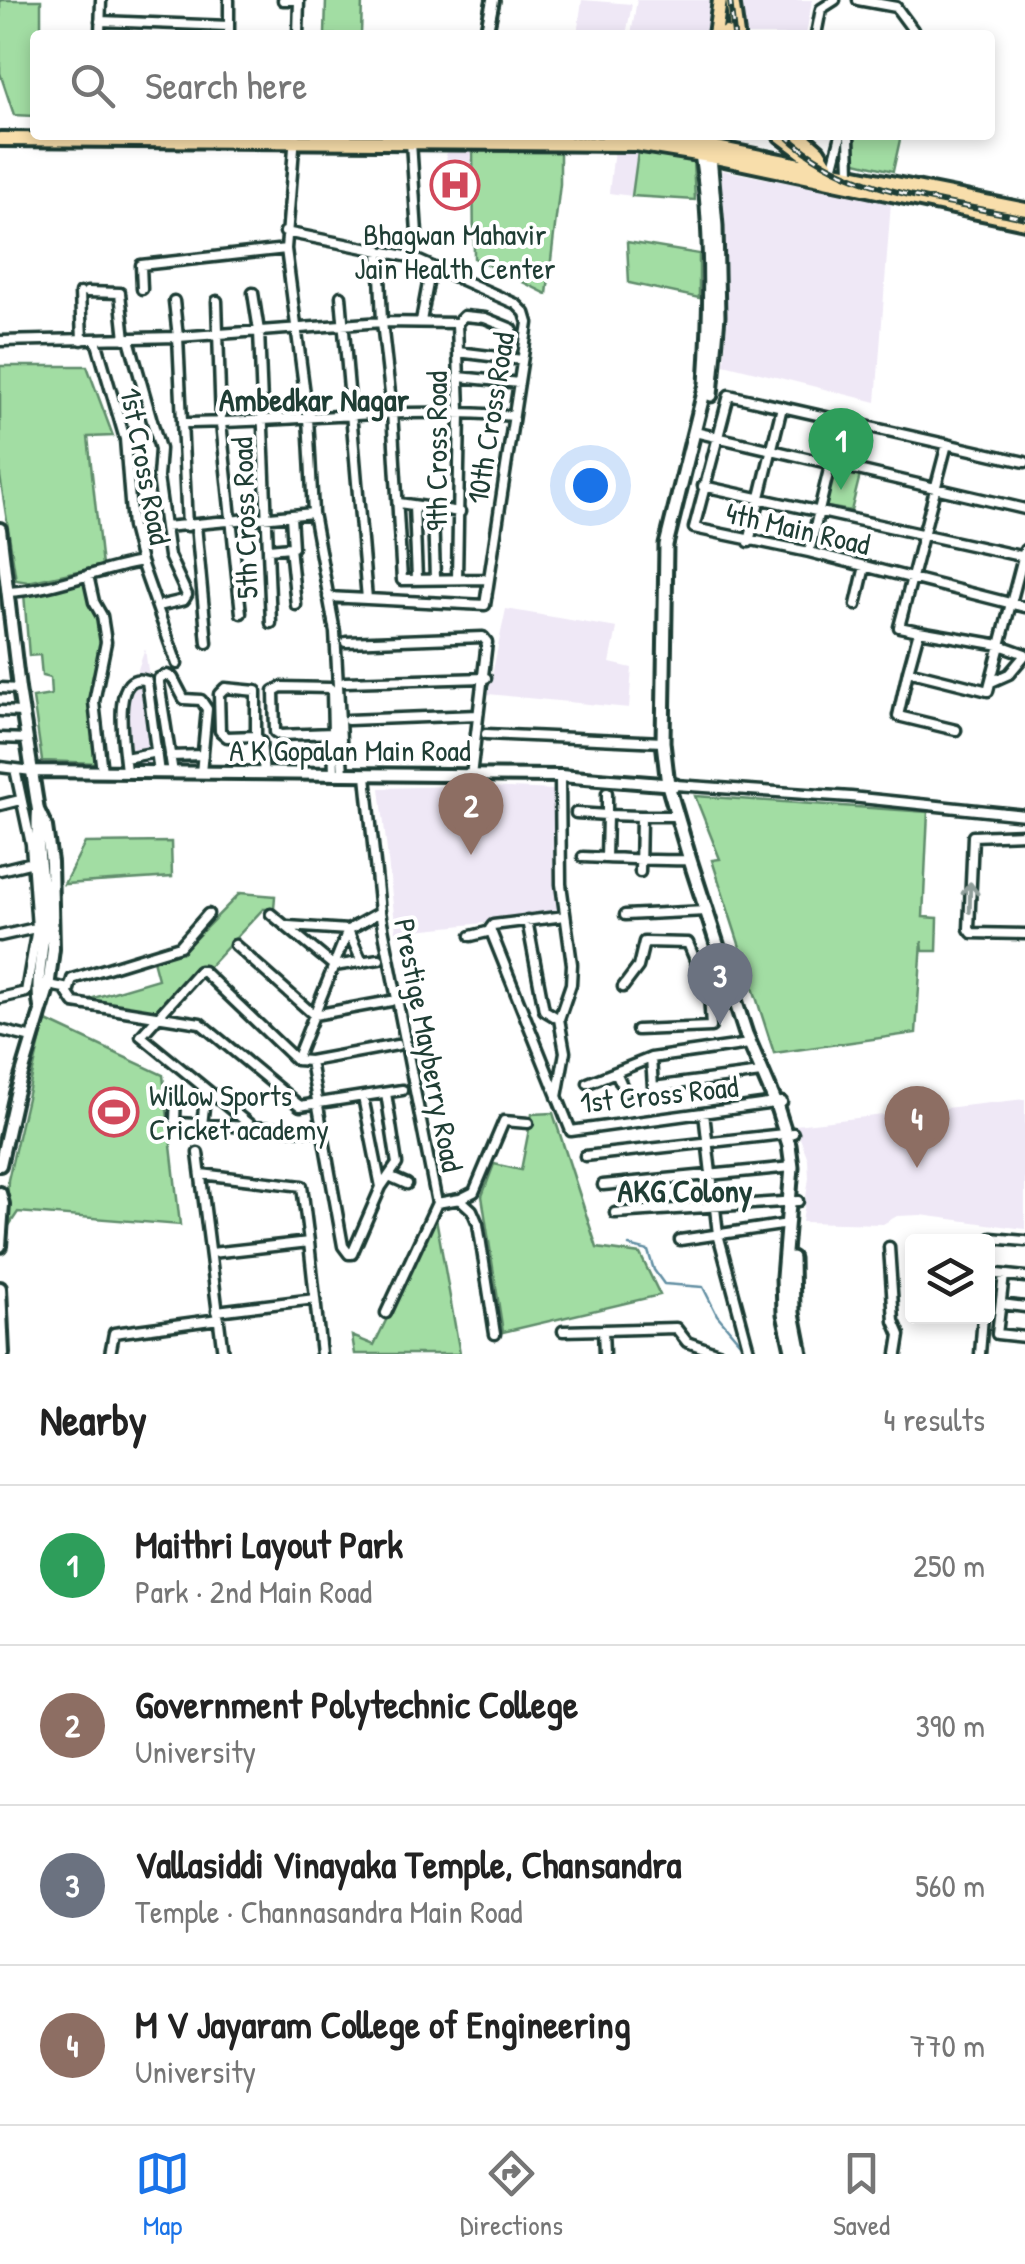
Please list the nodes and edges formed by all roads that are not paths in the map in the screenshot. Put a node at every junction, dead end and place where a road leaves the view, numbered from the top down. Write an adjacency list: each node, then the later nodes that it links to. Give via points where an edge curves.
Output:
1 (101, 0): 10 (street)
2 (230, 0): 12 (street)
3 (284, 0): 4 (street)
4 (299, 0): 13 (street)
5 (493, 0): 14 (street)
6 (720, 0): 15 (main road)
7 (732, 0): 16 (main road)
8 (835, 0): 17 (street, via 821,8)
9 (858, 0): 18 (street, via 896,7)
10 (100, 21): 11 (street); 12 (street)
11 (100, 30)
12 (229, 30)
13 (298, 30)
14 (487, 30)
15 (725, 30)
16 (727, 30)
17 (817, 30)
18 (912, 30)
19 (0, 130): 20 (main road)
20 (30, 130)
21 (0, 138): 22 (main road)
22 (30, 138)
23 (295, 140): 37 (street)
24 (353, 140): 30 (main road)
25 (660, 140): 31 (main road)
26 (787, 140): 33 (main road)
27 (806, 140): 33 (main road)
28 (842, 140): 32 (street)
29 (848, 140): 32 (street)
30 (411, 142): 31 (main road); 38 (street)
31 (705, 145): 33 (main road); 36 (main road); 64 (main road)
32 (843, 154): 33 (street); 34 (street)
33 (828, 169): 34 (main road)
34 (850, 174): 35 (main road)
35 (1025, 210)
36 (1025, 222)
37 (285, 232): 39 (street); 40 (street, 10th Cross Road)
38 (417, 233)
39 (286, 248): 42 (street, via 141,265); 51 (street)
40 (379, 250): 41 (street, 10th Cross Road); 48 (street)
41 (431, 267): 47 (street); 61 (street, 10th Cross Road, via 522,308 528,323)
42 (142, 290)
43 (252, 293): 53 (street, 5th Cross Road)
44 (340, 296): 50 (street)
45 (174, 301): 55 (street)
46 (217, 301): 54 (street)
47 (420, 321): 48 (street); 49 (street)
48 (382, 322): 50 (street); 66 (street)
49 (457, 323): 52 (street, via 476,316); 60 (street, 9th Cross Road)
50 (343, 326): 51 (street); 68 (street)
51 (298, 329): 53 (street); 70 (street)
52 (512, 329)
53 (258, 331): 54 (street); 71 (street, 5th Cross Road)
54 (216, 335): 55 (street); 74 (street)
55 (178, 337): 56 (street); 73 (street)
56 (127, 339): 57 (street, via 120,293 84,293); 58 (street); 95 (street, via 160,449)
57 (82, 340): 58 (street); 59 (street)
58 (96, 340): 103 (street, 1st Cross Road, via 124,439)
59 (0, 341)
60 (458, 352): 61 (street); 62 (street, 9th Cross Road)
61 (522, 360): 63 (street, 10th Cross Road)
62 (459, 378): 63 (street); 67 (street, 9th Cross Road)
63 (518, 383): 69 (street, 10th Cross Road)
64 (709, 386): 75 (main road); 85 (main road)
65 (782, 407): 72 (street); 75 (street, 4th Main Road, via 729,395); 77 (street)
66 (392, 411): 67 (street); 68 (street); 83 (street)
67 (460, 411): 69 (street); 88 (street, 9th Cross Road)
68 (351, 414): 70 (street); 113 (street)
69 (514, 416): 110 (street, 10th Cross Road)
70 (308, 417): 71 (street); 90 (street)
71 (262, 420): 74 (street); 92 (street, 5th Cross Road)
72 (841, 420): 76 (street); 79 (street)
73 (183, 423): 74 (street); 94 (street)
74 (221, 423): 93 (street)
75 (709, 435): 77 (street); 80 (street, 4th Main Road); 85 (main road)
76 (947, 444): 78 (street); 81 (street)
77 (772, 450): 79 (street); 82 (street)
78 (1025, 462)
79 (830, 464): 81 (street); 89 (street)
80 (703, 486): 82 (street); 98 (street, 4th Main Road, via 694,528)
81 (934, 488): 86 (street); 97 (street)
82 (760, 498): 89 (street); 98 (street)
83 (399, 503): 84 (street); 107 (street, via 402,580)
84 (414, 506): 87 (street); 107 (street)
85 (677, 508): 143 (main road, via 663,583); 161 (main road, via 670,583)
86 (1025, 509)
87 (434, 510): 88 (street); 108 (street)
88 (460, 512): 109 (street, 9th Cross Road)
89 (818, 512): 97 (street); 101 (street)
90 (313, 513): 91 (street); 112 (street)
91 (290, 516): 92 (street); 99 (street)
92 (269, 520): 93 (street); 100 (street, 5th Cross Road)
93 (231, 522): 94 (street); 119 (street)
94 (192, 525): 95 (street); 123 (street)
95 (165, 527): 117 (street, via 171,562 186,588 184,600)
96 (0, 529): 111 (street)
97 (922, 534): 102 (street); 106 (street)
98 (749, 542): 101 (street, 4th Main Road)
99 (290, 548): 100 (street); 115 (street)
100 (270, 549): 120 (street, 5th Cross Road)
101 (809, 552): 104 (street, 4th Main Road)
102 (1024, 555): 114 (street)
103 (141, 562): 105 (street); 117 (street, 1st Cross Road)
104 (864, 566): 106 (street, 4th Main Road); 116 (street)
105 (88, 575): 111 (street, via 29,591); 151 (street, via 106,642 94,702)
106 (910, 578): 114 (street, 4th Main Road); 121 (street, via 899,627)
107 (417, 579): 108 (street)
108 (435, 579): 109 (street)
109 (457, 579): 110 (street)
110 (487, 580): 113 (street, 10th Cross Road, via 484,605)
111 (5, 584): 132 (street)
112 (328, 596): 113 (street); 157 (street)
113 (367, 599)
114 (1011, 603): 118 (street, 4th Main Road); 124 (street)
115 (296, 605)
116 (856, 605)
117 (158, 606): 126 (street, 1st Cross Road)
118 (1025, 606)
119 (240, 613)
120 (271, 623)
121 (918, 631): 124 (street); 127 (street)
122 (346, 642): 128 (street, via 483,637)
123 (206, 644)
124 (1000, 645): 125 (street); 130 (street)
125 (1025, 654): 130 (street)
126 (176, 660)
127 (908, 672): 130 (street, via 988,691); 137 (street, via 898,716)
128 (486, 678): 129 (street); 135 (street)
129 (345, 682)
130 (992, 682)
131 (0, 688): 132 (street)
132 (18, 688): 134 (street)
133 (0, 711): 134 (street)
134 (22, 712): 142 (street)
135 (478, 715): 136 (street); 159 (street)
136 (348, 720)
137 (956, 730)
138 (333, 733): 138 (street, via 330,688 274,690 275,732); 157 (street)
139 (486, 734): 143 (street)
140 (256, 736): 140 (street, via 256,691 225,688 219,694 220,731); 156 (street)
141 (0, 738): 142 (street)
142 (26, 739): 150 (street)
143 (663, 742): 161 (main road)
144 (156, 752): 147 (street); 147 (street, via 146,681 136,678 121,699); 153 (street)
145 (203, 755): 146 (street); 146 (street, via 205,702 184,699 167,675 158,683); 155 (street)
146 (170, 756): 154 (street)
147 (125, 758): 152 (street)
148 (0, 767): 149 (street)
149 (15, 770): 150 (street); 163 (street)
150 (32, 771): 151 (street, A K Gopalan Main Road); 188 (street)
151 (102, 772): 152 (street, A K Gopalan Main Road)
152 (126, 772): 153 (street, A K Gopalan Main Road)
153 (160, 773): 154 (street, A K Gopalan Main Road)
154 (173, 773): 155 (street, A K Gopalan Main Road)
155 (201, 773): 156 (street, A K Gopalan Main Road)
156 (264, 774): 157 (street, A K Gopalan Main Road)
157 (339, 775): 158 (street, A K Gopalan Main Road)
158 (366, 776): 159 (street, A K Gopalan Main Road); 181 (street, Prestige Mayberry Road)
159 (471, 776): 160 (street, A K Gopalan Main Road)
160 (560, 776): 161 (street, A K Gopalan Main Road); 184 (street)
161 (671, 785): 165 (street); 170 (main road); 198 (main road)
162 (607, 794): 167 (street)
163 (20, 800): 164 (street); 177 (street)
164 (0, 805)
165 (1002, 812): 168 (street); 171 (street)
166 (576, 813): 167 (street)
167 (607, 815): 169 (street); 174 (street)
168 (1025, 815)
169 (641, 816): 170 (street); 175 (street)
170 (676, 816): 176 (main road)
171 (1001, 833): 172 (street); 191 (street, one-way to 171, via 969,930 972,839)
172 (1025, 834)
173 (582, 856): 174 (street)
174 (606, 858): 175 (street)
175 (640, 859): 176 (street); 179 (street)
176 (690, 860): 180 (main road)
177 (33, 862): 178 (street); 188 (street)
178 (0, 870)
179 (640, 872)
180 (706, 911): 185 (street); 198 (main road)
181 (380, 912): 189 (street); 248 (street, Prestige Mayberry Road)
182 (208, 914): 202 (street, via 180,946 72,979)
183 (272, 914): 187 (street)
184 (565, 916): 186 (street); 207 (street, via 571,984)
185 (625, 916)
186 (526, 920): 190 (street, via 493,925); 207 (street, via 544,1010)
187 (288, 926): 189 (street); 197 (street)
188 (45, 927): 192 (street); 200 (street); 203 (street, via 26,992)
189 (348, 930): 196 (street); 197 (street)
190 (491, 931): 193 (street); 225 (street)
191 (1025, 934)
192 (0, 936)
193 (471, 936)
194 (235, 945): 206 (street)
195 (379, 960): 196 (street)
196 (362, 962): 197 (street)
197 (334, 966): 206 (street)
198 (733, 984): 201 (street); 211 (main road); 227 (main road)
199 (623, 987): 201 (street, via 644,942 688,943)
200 (42, 989): 202 (street); 210 (street)
201 (709, 992): 209 (street, via 711,1027)
202 (68, 993): 205 (street, via 74,1003)
203 (0, 998)
204 (390, 1001): 206 (street)
205 (158, 1014): 214 (street, via 202,971); 219 (street, via 141,1036); 226 (street, via 200,1023 293,1103)
206 (314, 1015): 214 (street)
207 (559, 1019): 225 (street, via 565,1052)
208 (0, 1030): 210 (street)
209 (636, 1030)
210 (32, 1038): 237 (street)
211 (749, 1044): 213 (street); 217 (main road)
212 (397, 1045): 215 (street)
213 (651, 1058): 216 (street); 217 (street, via 653,1087)
214 (296, 1060): 215 (street)
215 (310, 1061): 226 (street)
216 (616, 1072): 218 (street); 221 (street)
217 (761, 1073): 227 (main road)
218 (588, 1083)
219 (206, 1090): 230 (street); 231 (street)
220 (402, 1090): 222 (street)
221 (626, 1092)
222 (386, 1093): 224 (street); 241 (street, via 397,1164)
223 (176, 1095): 230 (street, via 176,1122)
224 (363, 1097): 226 (street); 244 (street)
225 (556, 1101): 228 (street, 1st Cross Road, via 571,1131)
226 (315, 1102): 232 (street)
227 (779, 1103): 228 (street, 1st Cross Road); 233 (main road)
228 (704, 1113): 234 (street)
229 (528, 1123): 246 (street, via 504,1122 474,1192)
230 (202, 1125): 231 (street)
231 (255, 1129): 232 (street)
232 (322, 1131): 244 (street, via 349,1254)
233 (790, 1133): 234 (street); 238 (main road); 247 (main road, via 799,1166)
234 (708, 1144): 236 (street); 240 (street)
235 (198, 1153): 239 (street)
236 (585, 1156)
237 (0, 1165)
238 (792, 1167): 240 (street); 247 (main road)
239 (201, 1174): 257 (street, via 302,1186); 261 (street)
240 (712, 1175): 243 (street); 249 (street)
241 (389, 1176): 242 (street); 244 (street)
242 (407, 1184)
243 (603, 1185)
244 (381, 1187)
245 (0, 1192): 258 (street)
246 (460, 1199): 248 (street); 275 (street, via 477,1219)
247 (794, 1201): 249 (street); 251 (main road); 271 (main road)
248 (437, 1203): 269 (street, Prestige Mayberry Road)
249 (716, 1206): 250 (street); 252 (street)
250 (614, 1213)
251 (788, 1224): 252 (street); 271 (main road, via 783,1277)
252 (718, 1234): 253 (street); 284 (street)
253 (692, 1238): 255 (street); 260 (street)
254 (995, 1238): 256 (street)
255 (680, 1240)
256 (1025, 1241)
257 (310, 1242): 261 (street); 266 (street)
258 (0, 1246)
259 (889, 1248): 287 (street)
260 (694, 1250)
261 (210, 1254): 270 (street)
262 (995, 1274): 263 (street)
263 (1004, 1275): 264 (street); 267 (street)
264 (1025, 1277)
265 (0, 1288): 278 (street)
266 (316, 1299): 270 (street); 281 (street)
267 (1000, 1304): 268 (street); 276 (street, via 997,1334)
268 (1025, 1307)
269 (386, 1313)
270 (218, 1315): 279 (street, via 114,1333); 280 (street)
271 (789, 1316): 285 (main road); 286 (main road)
272 (982, 1324): 288 (street)
273 (603, 1330): 274 (street); 277 (street, via 676,1328); 282 (street)
274 (563, 1331)
275 (495, 1334)
276 (1025, 1337)
277 (700, 1350): 283 (street)
278 (3, 1354)
279 (110, 1354)
280 (223, 1354)
281 (320, 1354)
282 (604, 1354)
283 (721, 1354)
284 (750, 1354)
285 (792, 1354)
286 (801, 1354)
287 (897, 1354)
288 (980, 1354)

